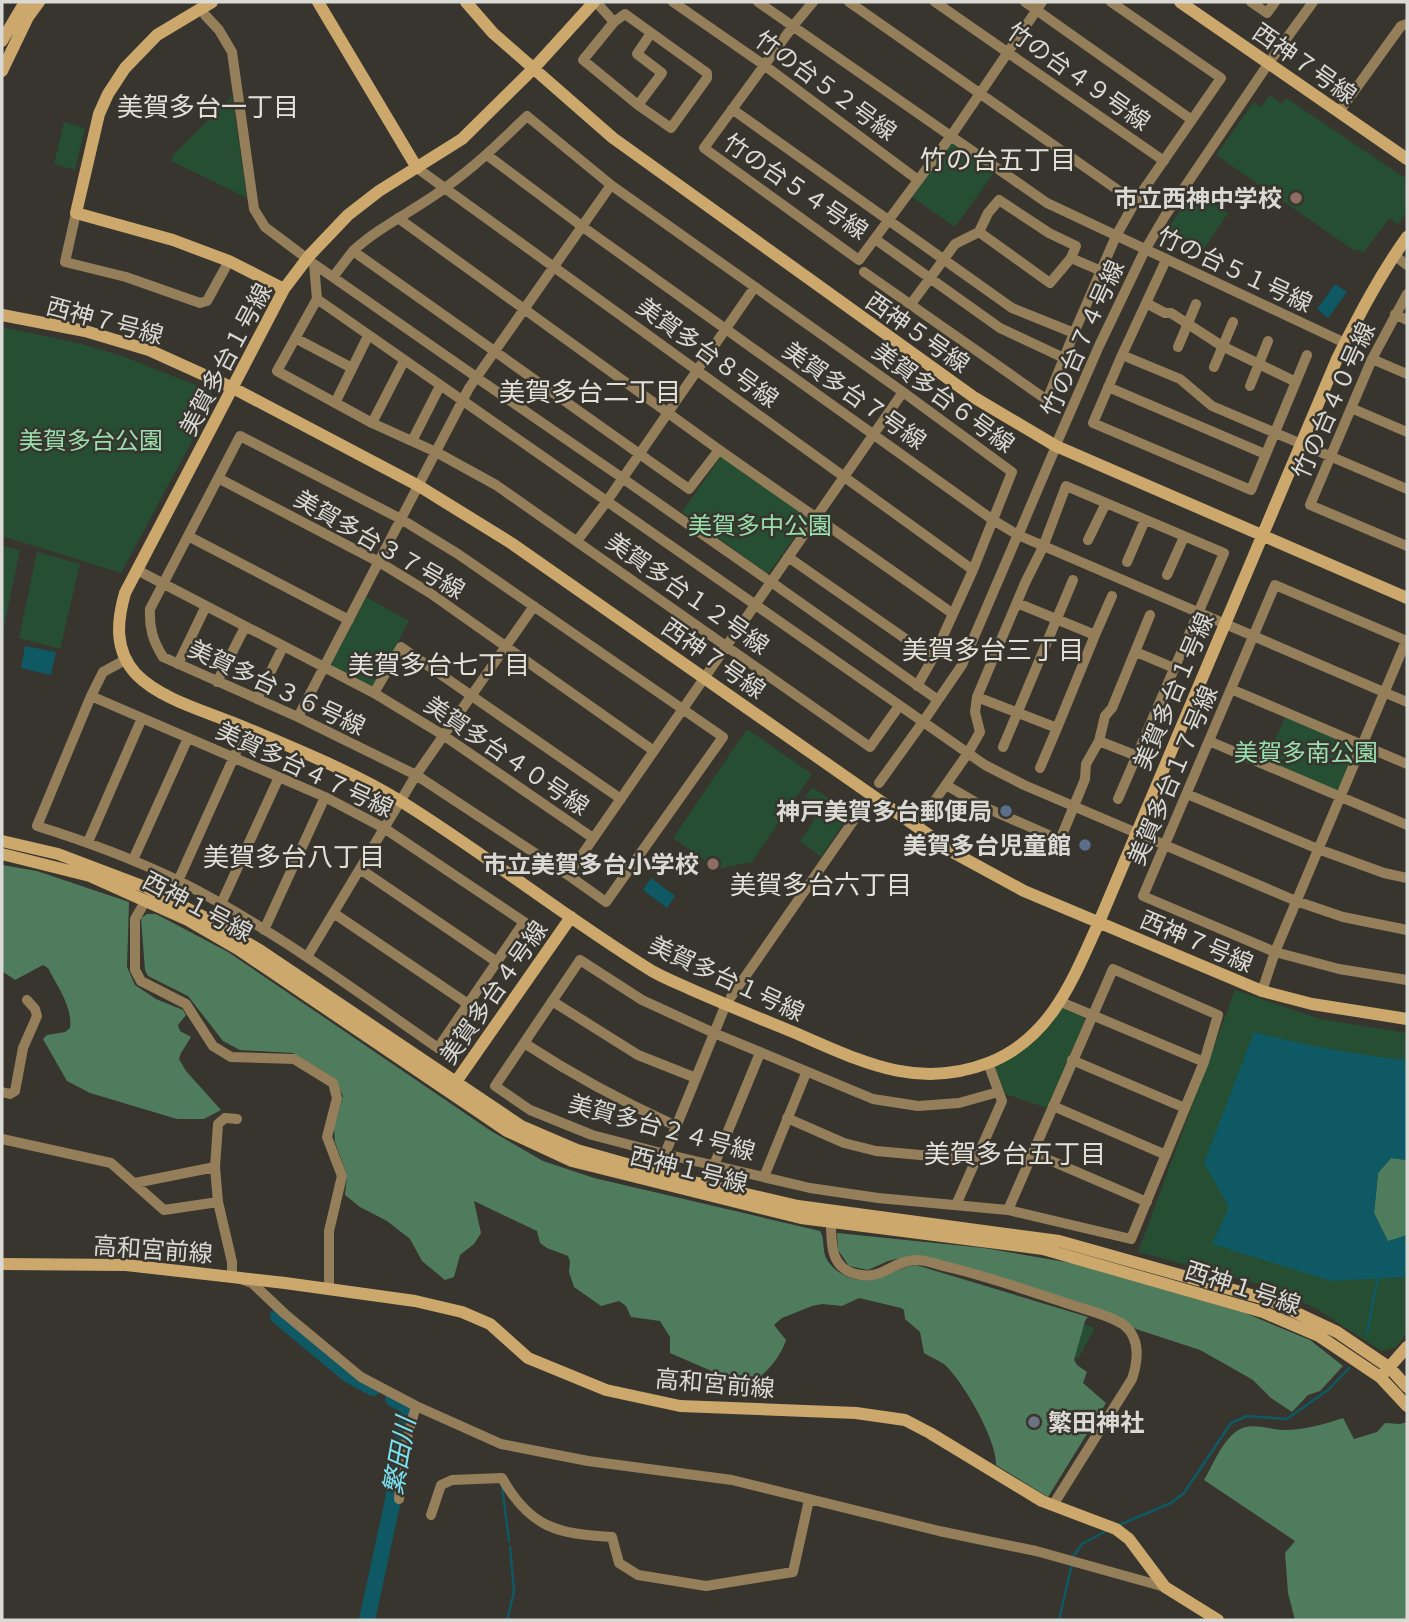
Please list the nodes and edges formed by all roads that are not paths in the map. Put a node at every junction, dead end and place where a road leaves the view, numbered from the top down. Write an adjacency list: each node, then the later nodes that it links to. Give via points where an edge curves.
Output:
1 (25, 2): 24 (street)
2 (39, 2): 30 (street)
3 (212, 2): 45 (street, via 157,35 125,68 108,94)
4 (318, 2): 40 (street)
5 (466, 2): 28 (street, 西神５号線)
6 (595, 2): 20 (street); 28 (street, 美賀多台１号線)
7 (673, 2): 27 (street, 竹の台５２号線)
8 (758, 2): 22 (street, 竹の台５１号線)
9 (813, 2): 22 (street, 竹の台５４号線)
10 (849, 2): 31 (street)
11 (935, 2): 25 (street, 竹の台４９号線)
12 (1025, 2): 18 (street)
13 (1111, 2): 35 (street, via 1221,78)
14 (1180, 2): 34 (street, 西神７号線)
15 (1251, 2): 16 (street, via 1267,13)
16 (1275, 2)
17 (1313, 2): 26 (street)
18 (1040, 6): 25 (street, 竹の台５４号線); 35 (street)
19 (205, 15): 54 (street, via 232,52 254,209 265,227)
20 (614, 22): 23 (street, via 625,14); 32 (street, via 583,60)
21 (1407, 24): 34 (street, via 1401,26)
22 (793, 26): 27 (street, 竹の台５４号線); 36 (street, 竹の台５１号線)
23 (651, 33): 32 (street, via 637,54 662,73); 32 (street, via 707,73 707,78 671,128)
24 (2, 41)
25 (1008, 52): 31 (street, 竹の台５４号線); 39 (street, 竹の台４９号線)
26 (1273, 57)
27 (764, 65): 33 (street, 竹の台５４号線); 41 (street, 竹の台５２号線)
28 (534, 68): 40 (street, 美賀多台１号線, via 462,139); 131 (street, 西神５号線, via 613,138 975,398 1056,446)
29 (1264, 70): 179 (street, 竹の台７４号線, via 1146,250 1099,346 962,665)
30 (2, 71)
31 (979, 94): 36 (street, 竹の台５４号線); 44 (street)
32 (638, 105)
33 (732, 109): 47 (street); 52 (street, 竹の台５４号線, via 704,148 859,260)
34 (1339, 112): 38 (street, 西神７号線)
35 (1192, 120): 39 (street)
36 (951, 136): 41 (street, 竹の台５４号線); 50 (street, 竹の台５１号線, via 1047,203)
37 (486, 155): 42 (street, 美賀多台６号線, via 527,116); 43 (street, 美賀多台６号線); 48 (street, 美賀多台７号線)
38 (1407, 159)
39 (1164, 161): 44 (street)
40 (417, 168): 43 (street, 美賀多台８号線); 67 (street, 美賀多台１号線, via 348,215)
41 (918, 180): 47 (street, 竹の台５４号線)
42 (611, 185): 48 (street); 66 (street, 美賀多台６号線)
43 (445, 188): 46 (street, 美賀多台６号線); 61 (street, 美賀多台８号線)
44 (1136, 202): 50 (street)
45 (75, 213): 59 (street); 59 (street, via 65,262 126,276 200,303 207,301)
46 (398, 218): 53 (street, 美賀多台６号線); 73 (street)
47 (889, 219): 52 (street, 竹の台５４号線); 57 (street)
48 (583, 227): 61 (street); 79 (street, 美賀多台７号線)
49 (979, 232): 56 (street, via 1050,284); 56 (street, via 999,200 1076,246); 57 (street, via 954,244)
50 (1116, 236): 58 (street, 竹の台５１号線); 62 (street)
51 (1407, 237): 55 (street, 美賀多台１号線)
52 (875, 239): 65 (street)
53 (353, 251): 64 (street, 美賀多台６号線); 87 (street)
54 (301, 254)
55 (1394, 255): 60 (street); 84 (street, 美賀多台１号線)
56 (1071, 258): 62 (street)
57 (943, 259): 65 (street); 80 (street, via 1012,308)
58 (1166, 260): 70 (street); 84 (street, 竹の台５１号線)
59 (229, 261): 67 (street)
60 (1407, 265)
61 (555, 267): 73 (street); 96 (street, 美賀多台８号線)
62 (1101, 271): 80 (street)
63 (864, 272): 71 (street)
64 (333, 277): 69 (street, via 314,264); 171 (street)
65 (930, 277): 71 (street); 90 (street, via 1000,328)
66 (754, 288): 79 (street); 103 (street, 美賀多台６号線)
67 (285, 289): 102 (street, 美賀多台１号線)
68 (1407, 295): 74 (street, 竹の台４０号線)
69 (317, 299): 81 (street); 82 (street)
70 (1146, 303): 78 (street); 88 (street)
71 (911, 304): 90 (street, via 1047,400)
72 (1196, 304): 78 (street)
73 (526, 308): 87 (street); 107 (street)
74 (1395, 314): 76 (street); 91 (street, 竹の台４０号線)
75 (2, 315): 102 (street, 西神７号線, via 85,331 149,350)
76 (1407, 320)
77 (1233, 322): 85 (street)
78 (1187, 324): 85 (street); 86 (street)
79 (726, 329): 96 (street); 111 (street, 美賀多台７号線)
80 (1074, 333): 90 (street)
81 (368, 336): 92 (street); 95 (street)
82 (295, 338): 95 (street); 104 (street, 美賀多台１２号線, via 277,371)
83 (1268, 341): 93 (street)
84 (1345, 343): 113 (street, 美賀多台１号線)
85 (1222, 346): 93 (street); 94 (street)
86 (1178, 347)
87 (495, 351): 105 (street); 116 (street)
88 (1122, 355): 101 (street); 110 (street, via 1180,379 1212,406)
89 (1307, 355): 98 (street)
90 (1064, 358)
91 (1372, 359): 97 (street); 106 (street, 竹の台４０号線)
92 (404, 360): 99 (street); 108 (street)
93 (1259, 364): 98 (street); 100 (street)
94 (1214, 367)
95 (352, 368): 104 (street)
96 (697, 371): 107 (street); 119 (street, 美賀多台８号線)
97 (1407, 374)
98 (1296, 382): 110 (street)
99 (440, 386): 105 (street); 112 (street)
100 (1250, 386)
101 (1108, 387): 117 (street); 117 (street, via 1093,423 1251,490)
102 (233, 388): 121 (street, 西神７号線); 139 (street, 美賀多台１号線)
103 (903, 392): 111 (street); 127 (street, 美賀多台６号線, via 1012,472)
104 (335, 402): 108 (street, 美賀多台１２号線)
105 (461, 402): 115 (street); 123 (street)
106 (1351, 408): 109 (street); 118 (street, 竹の台４０号線)
107 (668, 412): 114 (street); 116 (street)
108 (372, 423): 112 (street, 美賀多台１２号線)
109 (1407, 432)
110 (1275, 433): 113 (street); 117 (street)
111 (874, 434): 119 (street); 127 (street, 美賀多台７号線)
112 (412, 441): 115 (street, 美賀多台１２号線)
113 (1301, 444): 118 (street); 131 (street, 美賀多台１号線)
114 (719, 450): 116 (street, via 689,489); 125 (street)
115 (436, 452): 121 (street); 133 (street, 美賀多台１２号線, via 496,485)
116 (638, 454): 123 (street)
117 (1265, 454)
118 (1330, 456): 122 (street); 134 (street, 竹の台４０号線, via 1310,505)
119 (845, 476): 125 (street); 140 (street, 美賀多台８号線)
120 (218, 478): 126 (street, 美賀多台３６号線, via 240,436); 129 (street, 美賀多台３６号線); 137 (street, 美賀多台３７号線)
121 (419, 486): 126 (street); 169 (street, 西神７号線, via 511,543)
122 (1407, 489)
123 (607, 501): 133 (street); 147 (street)
124 (1106, 503): 128 (street); 132 (street); 135 (street, via 1066,486)
125 (817, 516): 136 (street); 150 (street)
126 (401, 519): 137 (street); 149 (street, 美賀多台３６号線)
127 (993, 520): 135 (street, 美賀多台７号線); 140 (street, 美賀多台６号線)
128 (1145, 520): 130 (street); 138 (street)
129 (188, 536): 143 (street, 美賀多台３６号線); 154 (street)
130 (1184, 537): 141 (street); 151 (street, via 1224,553)
131 (1263, 537): 145 (street, 西神５号線); 155 (street, 美賀多台１号線)
132 (1088, 540)
133 (577, 541): 161 (street, 美賀多台１２号線)
134 (1407, 546)
135 (1043, 547): 146 (street); 151 (street, 美賀多台７号線)
136 (788, 557): 147 (street); 164 (street)
137 (379, 562): 154 (street); 160 (street, 美賀多台３７号線)
138 (1127, 562)
139 (137, 570): 143 (street, 美賀多台４０号線); 165 (street, 美賀多台１号線, via 118,621 120,645)
140 (973, 570): 150 (street, 美賀多台６号線)
141 (1167, 575)
142 (1073, 580): 153 (street)
143 (163, 583): 148 (street, 美賀多台４０号線); 166 (street, 美賀多台３６号線, via 150,610 149,626 163,657)
144 (1112, 596): 157 (street)
145 (1407, 598)
146 (1017, 603): 153 (street); 177 (street)
147 (754, 605): 161 (street); 181 (street)
148 (206, 606): 156 (street, 美賀多台４０号線); 166 (street)
149 (534, 606): 160 (street); 182 (street, 美賀多台３６号線)
150 (953, 614): 164 (street, 美賀多台６号線)
151 (1198, 614): 155 (street, 美賀多台７号線); 168 (street)
152 (1150, 615): 163 (street)
153 (1056, 619): 157 (street); 183 (street)
154 (349, 620): 167 (street)
155 (1224, 625): 158 (street, 美賀多台７号線); 215 (street, 美賀多台１号線)
156 (245, 626): 162 (street, 美賀多台４０号線); 170 (street)
157 (1095, 635): 187 (street)
158 (1253, 637): 159 (street, 美賀多台１７号線, via 1275,585); 172 (street, 美賀多台１７号線); 173 (street, 美賀多台７号線)
159 (1407, 641): 173 (street)
160 (505, 646): 175 (street); 194 (street, 美賀多台３７号線)
161 (726, 646): 169 (street); 181 (street, 美賀多台１２号線, via 870,747)
162 (283, 647): 167 (street, 美賀多台４０号線); 178 (street)
163 (1136, 652): 168 (street); 190 (street, via 1105,716)
164 (933, 658): 171 (street, 美賀多台６号線)
165 (127, 659): 176 (street, via 103,672); 186 (street, 美賀多台１号線, via 135,673 163,694)
166 (178, 664): 170 (street, 美賀多台３６号線)
167 (323, 668): 174 (street, 美賀多台４０号線); 184 (street)
168 (1174, 668): 196 (street)
169 (705, 677): 182 (street); 212 (street, 西神７号線)
170 (217, 682): 178 (street, 美賀多台３６号線)
171 (918, 686): 179 (street)
172 (1231, 689): 191 (street, 美賀多台１７号線); 192 (street)
173 (1385, 692): 180 (street, 美賀多台７号線); 192 (street)
174 (374, 693): 175 (street, via 401,646); 188 (street, 美賀多台４０号線)
175 (472, 694): 188 (street); 207 (street)
176 (91, 695): 185 (street, 美賀多台４７号線); 218 (street, 美賀多台４７号線, via 37,826)
177 (977, 697): 183 (street); 195 (street, via 980,732)
178 (257, 699): 184 (street, 美賀多台３６号線)
179 (938, 700): 202 (street, 竹の台７４号線)
180 (1407, 702)
181 (900, 706): 195 (street)
182 (683, 709): 194 (street); 224 (street, 美賀多台３６号線, via 723,737 606,902)
183 (1017, 713): 187 (street); 193 (street)
184 (298, 717): 200 (street, 美賀多台３６号線)
185 (142, 718): 189 (street, 美賀多台４７号線); 218 (street)
186 (247, 728): 197 (street); 209 (street, 美賀多台１号線)
187 (1056, 728): 199 (street)
188 (443, 735): 200 (street); 216 (street, 美賀多台４０号線)
189 (188, 738): 197 (street, 美賀多台４７号線); 222 (street)
190 (1099, 741): 196 (street); 211 (street, via 1086,764)
191 (1209, 741): 204 (street, 美賀多台１７号線); 206 (street)
192 (1362, 745): 198 (street); 206 (street)
193 (1003, 747)
194 (654, 751): 207 (street)
195 (968, 753): 203 (street); 211 (street, via 1024,785)
196 (1137, 756): 208 (street)
197 (233, 758): 201 (street, 美賀多台４７号線); 226 (street)
198 (1407, 764)
199 (1040, 768)
200 (416, 775): 209 (street); 224 (street, 美賀多台３６号線)
201 (279, 777): 205 (street, 美賀多台４７号線); 229 (street)
202 (879, 783)
203 (946, 785): 211 (street, via 1060,840); 212 (street)
204 (1187, 794): 219 (street, 美賀多台１７号線); 220 (street)
205 (325, 797): 214 (street, 美賀多台４７号線); 233 (street)
206 (1340, 797): 213 (street); 220 (street)
207 (621, 799): 216 (street)
208 (1118, 799)
209 (400, 801): 214 (street); 231 (street, 美賀多台１号線)
210 (865, 804): 242 (street)
211 (1074, 806): 215 (street)
212 (916, 825): 232 (street, 西神７号線, via 1024,891)
213 (1407, 825)
214 (384, 828): 223 (street); 237 (street, 美賀多台４７号線, via 524,922)
215 (1135, 833): 219 (street); 232 (street, 美賀多台１号線)
216 (593, 838): 224 (street)
217 (2, 841): 255 (street, 西神１号線, via 58,854 145,887 204,917 261,951)
218 (88, 842): 222 (street, 美賀多台４７号線)
219 (1165, 845): 228 (street); 235 (street, 美賀多台１７号線, via 1143,896)
220 (1318, 849): 225 (street); 228 (street)
221 (2, 854): 227 (street, 西神１号線, via 90,876)
222 (133, 860): 226 (street, 美賀多台４７号線)
223 (360, 869): 230 (street); 237 (street)
224 (568, 875)
225 (1407, 878)
226 (178, 881): 229 (street, 美賀多台４７号線)
227 (146, 900): 255 (street, 西神１号線, via 238,950); 279 (street, via 135,919 135,970 141,981 186,1004 213,1046 231,1058 294,1059 332,1083 337,1098 327,1137 342,1176 328,1231)
228 (1296, 901): 234 (street, via 1343,917); 235 (street)
229 (221, 904): 233 (street, 美賀多台４７号線)
230 (335, 914): 236 (street); 244 (street)
231 (571, 917): 242 (street, 美賀多台１号線, via 655,973); 255 (street, 美賀多台４号線)
232 (1099, 922): 239 (street, 西神７号線); 243 (street, 美賀多台１号線)
233 (264, 930): 236 (street, 美賀多台４７号線)
234 (1407, 930)
235 (1275, 952): 238 (street, 美賀多台１７号線, via 1339,969); 239 (street)
236 (307, 957): 244 (street, 美賀多台４７号線, via 438,1048)
237 (497, 962): 244 (street, 美賀多台４７号線)
238 (1407, 979)
239 (1262, 991): 246 (street, 西神７号線)
240 (27, 1000): 257 (street, via 37,1016 23,1048 15,1091)
241 (552, 1001): 247 (street, 美賀多台２４号線, via 580,960 642,1000); 248 (street, 美賀多台２４号線); 254 (street, via 638,1055)
242 (728, 1001): 247 (street); 252 (street, 美賀多台１号線, via 883,1069 944,1073)
243 (1061, 1002): 245 (street); 252 (street, 美賀多台１号線, via 1030,1037)
244 (468, 1004)
245 (1091, 1014): 250 (street, 美賀多台２４号線); 251 (street); 251 (street, 美賀多台２４号線, via 1113,969 1218,1015)
246 (1407, 1019)
247 (714, 1033): 249 (street, 美賀多台２４号線); 254 (street)
248 (524, 1043): 262 (street, via 619,1100); 265 (street, 美賀多台２４号線, via 495,1086 530,1110 592,1135)
249 (760, 1053): 253 (street, 美賀多台２４号線); 268 (street)
250 (1072, 1060): 258 (street, 美賀多台２４号線); 259 (street)
251 (1204, 1062): 259 (street, 美賀多台２４号線)
252 (988, 1063): 256 (street)
253 (806, 1073): 256 (street, 美賀多台２４号線, via 873,1099 918,1105 959,1103); 260 (street)
254 (696, 1079): 262 (street)
255 (453, 1087): 276 (street, 西神１号線, via 507,1131 572,1161); 281 (street, 西神１号線, via 549,1140 680,1179 798,1206 1059,1241 1269,1300 1337,1332)
256 (998, 1091): 267 (street, via 1002,1101)
257 (2, 1092)
258 (1053, 1106): 264 (street, 美賀多台２４号線); 266 (street)
259 (1185, 1108): 266 (street, 美賀多台２４号線)
260 (787, 1118): 267 (street, via 876,1152); 270 (street)
261 (237, 1119): 269 (street, via 225,1118 218,1124)
262 (677, 1126): 265 (street)
263 (2, 1139): 271 (street, via 111,1163)
264 (1033, 1153): 273 (street); 275 (street, 美賀多台２４号線)
265 (665, 1154): 268 (street, 美賀多台２４号線)
266 (1166, 1155): 273 (street, 美賀多台２４号線)
267 (976, 1160): 274 (street)
268 (714, 1165): 270 (street, 美賀多台２４号線)
269 (215, 1167): 271 (street); 272 (street)
270 (764, 1177): 274 (street, 美賀多台２４号線, via 878,1198)
271 (135, 1183): 272 (street, via 164,1210)
272 (218, 1202): 278 (street)
273 (1147, 1202): 275 (street, 美賀多台２４号線, via 1132,1238)
274 (956, 1205): 275 (street, 美賀多台２４号線)
275 (1008, 1210)
276 (831, 1222): 281 (street, 西神１号線, via 1043,1248 1263,1312 1319,1336); 287 (street, via 831,1248 840,1265 860,1275 879,1274 897,1262 917,1260 992,1278 1124,1326 1136,1343 1139,1361 1132,1379)
277 (2, 1264): 278 (street, 高和宮前線, via 126,1265)
278 (232, 1276): 279 (street, 高和宮前線); 283 (street, via 253,1283 361,1377)
279 (329, 1289): 287 (street, 高和宮前線, via 462,1312 490,1324 528,1358 606,1390 680,1406 856,1413 905,1420)
280 (1407, 1347): 281 (street)
281 (1385, 1373): 282 (street, 西神１号線); 284 (street, 西神１号線)
282 (1407, 1387)
283 (416, 1406): 285 (street, via 403,1452); 286 (street, via 501,1444 732,1480)
284 (1407, 1406)
285 (399, 1499)
286 (809, 1500): 288 (street, via 793,1572 706,1586 638,1575 619,1563 612,1537 573,1535 539,1522 520,1506 502,1478 452,1480 441,1485); 289 (street)
287 (1053, 1504): 289 (street, 高和宮前線, via 1112,1527 1129,1539)
288 (430, 1515)
289 (1165, 1587): 290 (street, 高和宮前線)
290 (1218, 1620)

